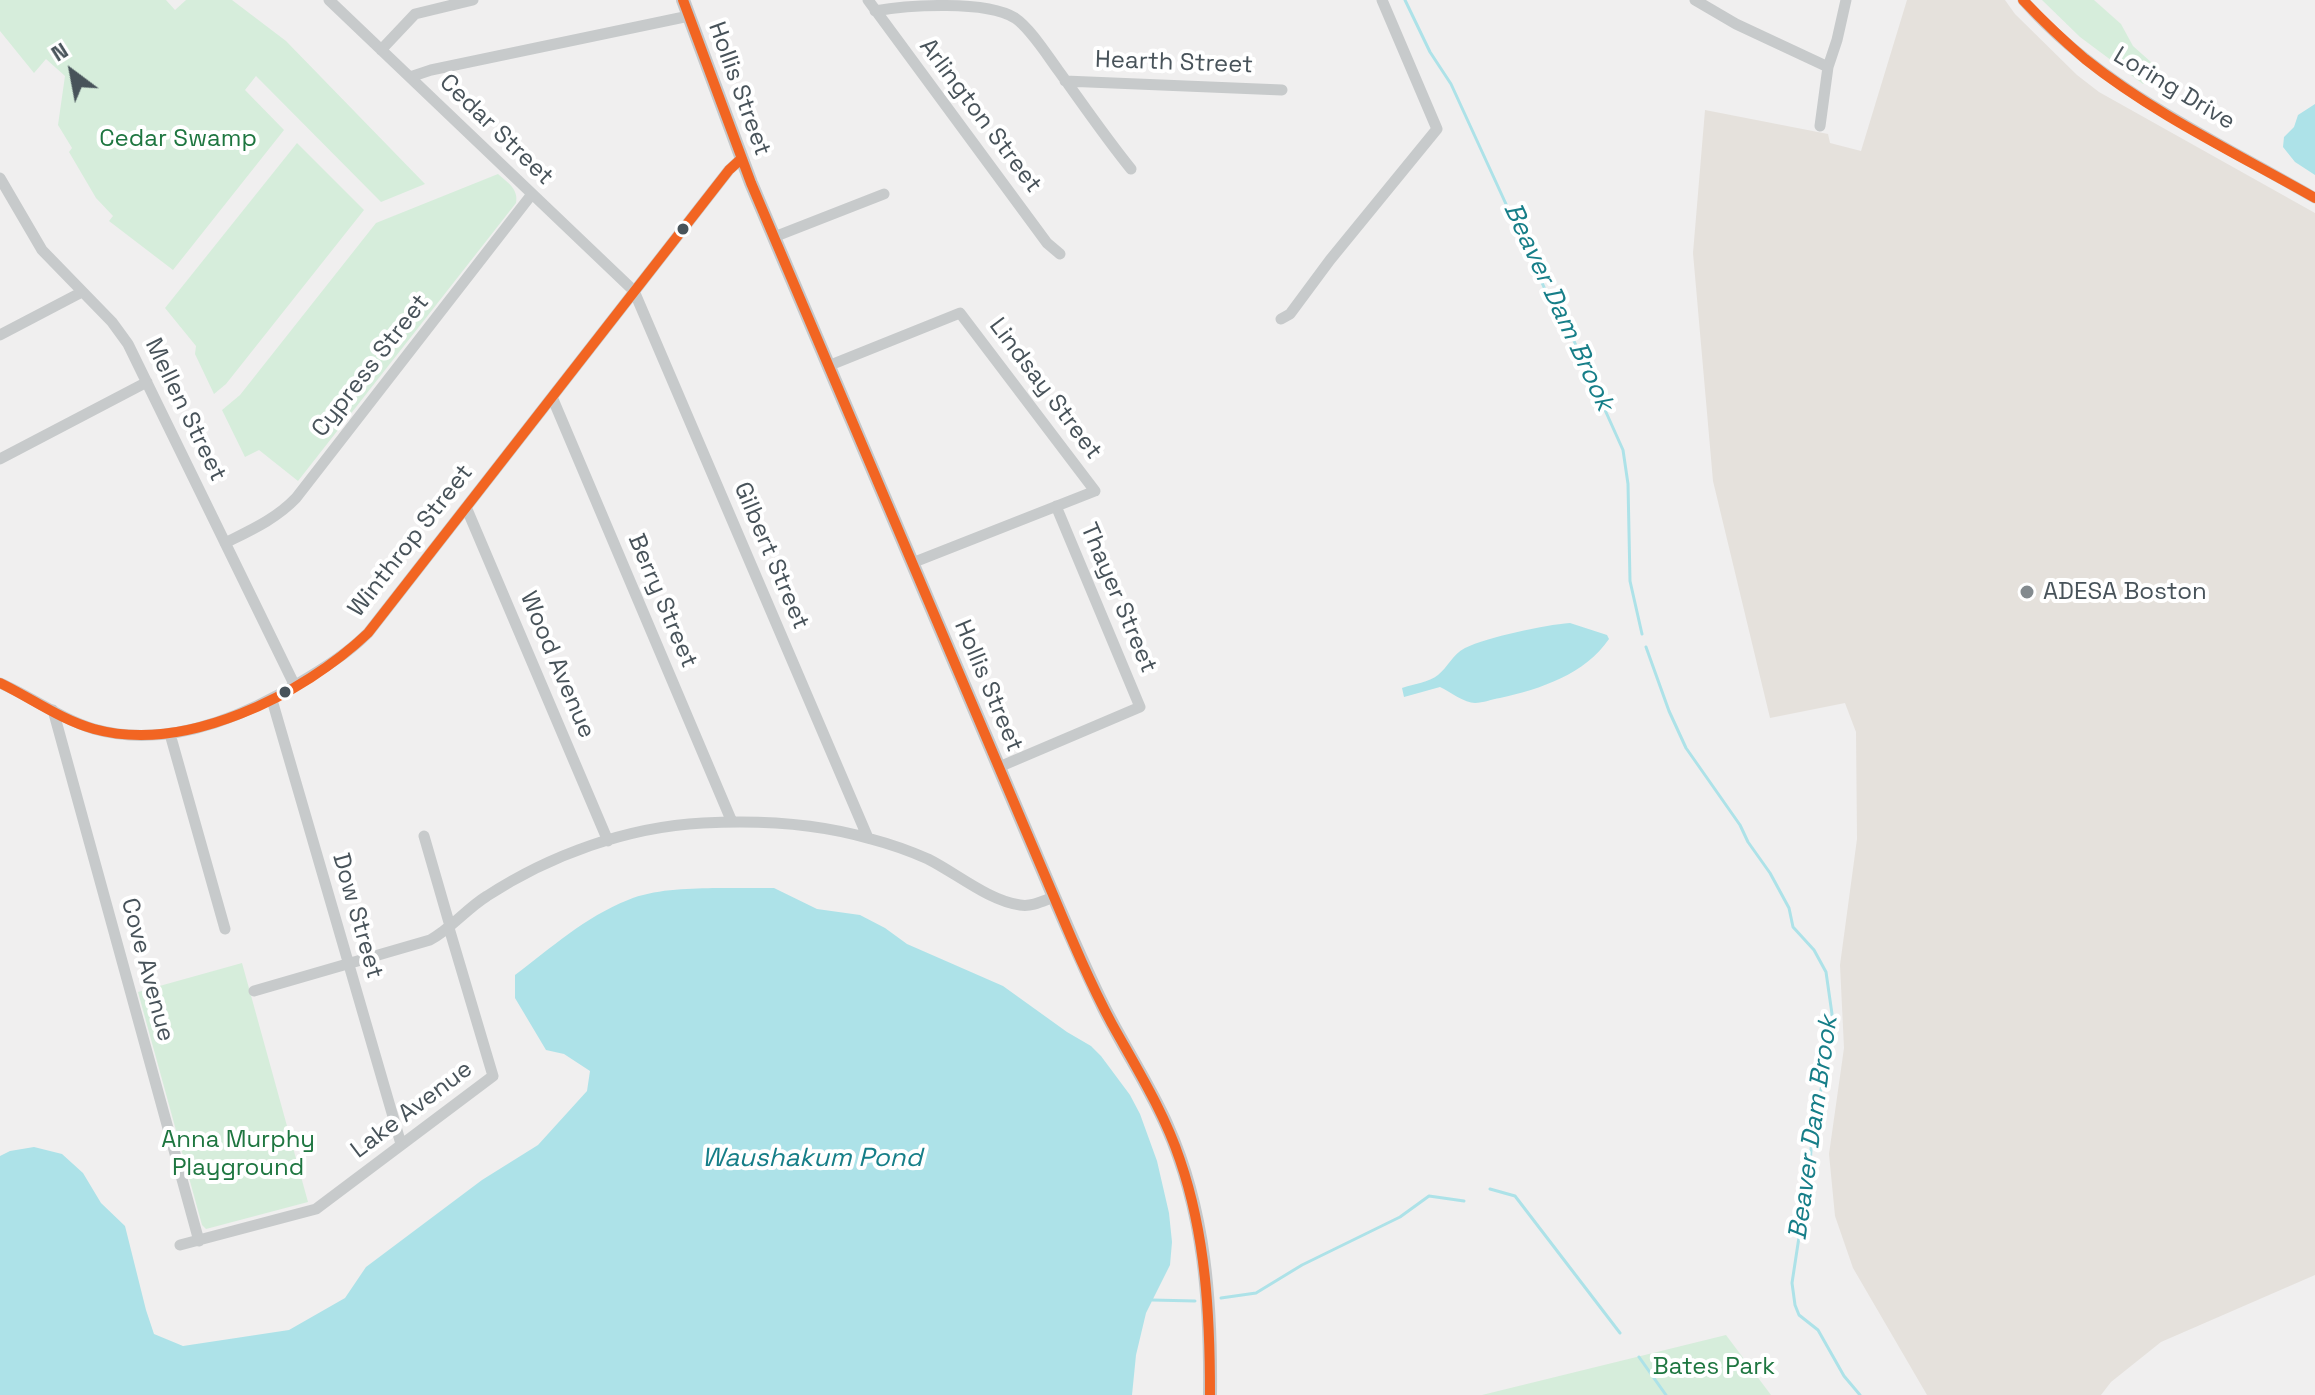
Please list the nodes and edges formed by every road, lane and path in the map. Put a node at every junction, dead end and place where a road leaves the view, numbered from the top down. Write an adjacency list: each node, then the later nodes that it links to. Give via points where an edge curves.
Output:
1 (329, 0): 11 (street, Cedar Street)
2 (473, 0): 11 (street, via 415,14)
3 (683, 0): 10 (main road, Hollis Street)
4 (868, 0): 9 (street, Arlington Street)
5 (1382, 0): 27 (street, via 1437,129)
6 (1695, 0): 12 (street)
7 (1846, 0): 12 (street)
8 (2023, 0): 22 (street, Loring Drive, via 2065,43 2115,81)
9 (875, 11): 14 (street, via 932,6 1001,13 1016,19); 24 (street, Arlington Street)
10 (689, 16): 13 (street); 17 (main road, Hollis Street)
11 (381, 50): 13 (street, Cedar Street)
12 (1828, 67): 16 (street)
13 (410, 77): 20 (street, Cedar Street)
14 (1065, 81): 15 (street, Hearth Street); 18 (street)
15 (1282, 90)
16 (1820, 126)
17 (741, 159): 23 (main road, Hollis Street); 25 (street, Winthrop Street)
18 (1131, 169)
19 (0, 178): 26 (street, Mellen Street, via 42,250)
20 (532, 194): 25 (street, Cedar Street); 35 (street, Cypress Street, via 296,498 277,516)
21 (884, 194): 23 (street)
22 (2315, 198)
23 (774, 237): 29 (main road, Hollis Street)
24 (1060, 254)
25 (634, 291): 31 (street, Winthrop Street); 45 (street, Gilbert Street)
26 (82, 292): 28 (street); 30 (street, Mellen Street, via 121,332)
27 (1281, 319)
28 (0, 335)
29 (828, 366): 33 (street, Lindsay Street, via 960,313 1095,491); 36 (main road, Hollis Street)
30 (147, 382): 32 (street); 35 (street, Mellen Street)
31 (552, 397): 34 (street, Winthrop Street); 43 (street, Berry Street)
32 (0, 459)
33 (1056, 506): 36 (street); 42 (street, Thayer Street, via 1140,707)
34 (466, 507): 38 (street, Winthrop Street, via 368,633); 46 (street, Wood Avenue)
35 (225, 543): 38 (street, Mellen Street)
36 (912, 563): 42 (main road, Hollis Street)
37 (0, 683): 40 (street, Winthrop Street)
38 (295, 686): 39 (street, Winthrop Street)
39 (272, 700): 41 (street, Winthrop Street); 50 (street, Dow Street)
40 (53, 710): 41 (street, Winthrop Street, via 113,733); 53 (street, Cove Avenue)
41 (170, 734): 49 (street)
42 (999, 767): 47 (main road, Hollis Street)
43 (732, 822): 45 (street, via 805,825); 46 (street, via 699,823)
44 (424, 836): 48 (street)
45 (868, 838): 47 (street, via 925,858 1002,900 1022,906)
46 (608, 841): 48 (street, via 520,876 478,901)
47 (1054, 897): 55 (main road, Hollis Street, via 1103,1007 1168,1128 1187,1183 1207,1284)
48 (449, 927): 50 (street, via 430,940); 52 (street, Lake Avenue, via 493,1076)
49 (225, 929)
50 (349, 965): 51 (street); 52 (street, Dow Street)
51 (254, 991)
52 (401, 1144): 53 (street, Lake Avenue, via 316,1209)
53 (199, 1241): 54 (street, Lake Avenue)
54 (180, 1245)
55 (1210, 1395)

